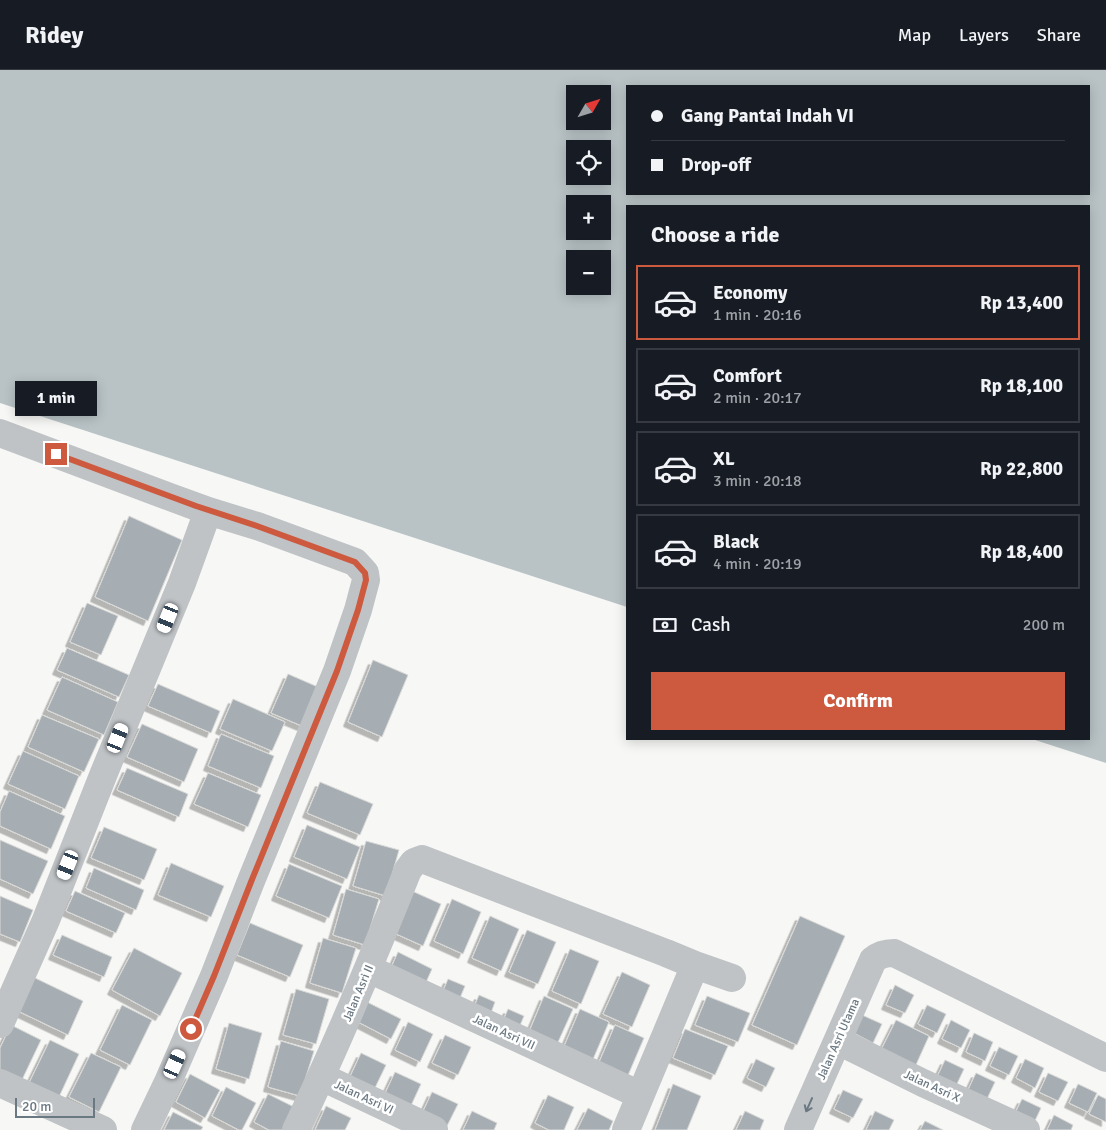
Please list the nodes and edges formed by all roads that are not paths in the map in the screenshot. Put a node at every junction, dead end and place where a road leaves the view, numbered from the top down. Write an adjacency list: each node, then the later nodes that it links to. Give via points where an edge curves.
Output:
1 (0, 433): 2 (street)
2 (208, 511): 6 (street, via 46,920); 13 (street, via 355,562 365,573 366,580 333,680 214,976)
3 (695, 966): 4 (street, Jalan Asri II, via 422,859 414,862 408,870); 5 (street); 11 (street)
4 (369, 969): 9 (street, Jalan Asri II); 11 (street, Jalan Asri VII)
5 (732, 978)
6 (0, 1024)
7 (838, 1041): 8 (street, Jalan Asri Utama, via 873,960 884,953 894,953); 17 (street, Jalan Asri Utama, one-way to 17); 18 (street, Jalan Asri X)
8 (1106, 1058)
9 (322, 1077): 14 (street, Jalan Asri II); 15 (street, Jalan Asri VI)
10 (0, 1083): 12 (street)
11 (640, 1095): 16 (street)
12 (103, 1130)
13 (145, 1130)
14 (296, 1130)
15 (434, 1130)
16 (626, 1130)
17 (798, 1130)
18 (1026, 1130)

